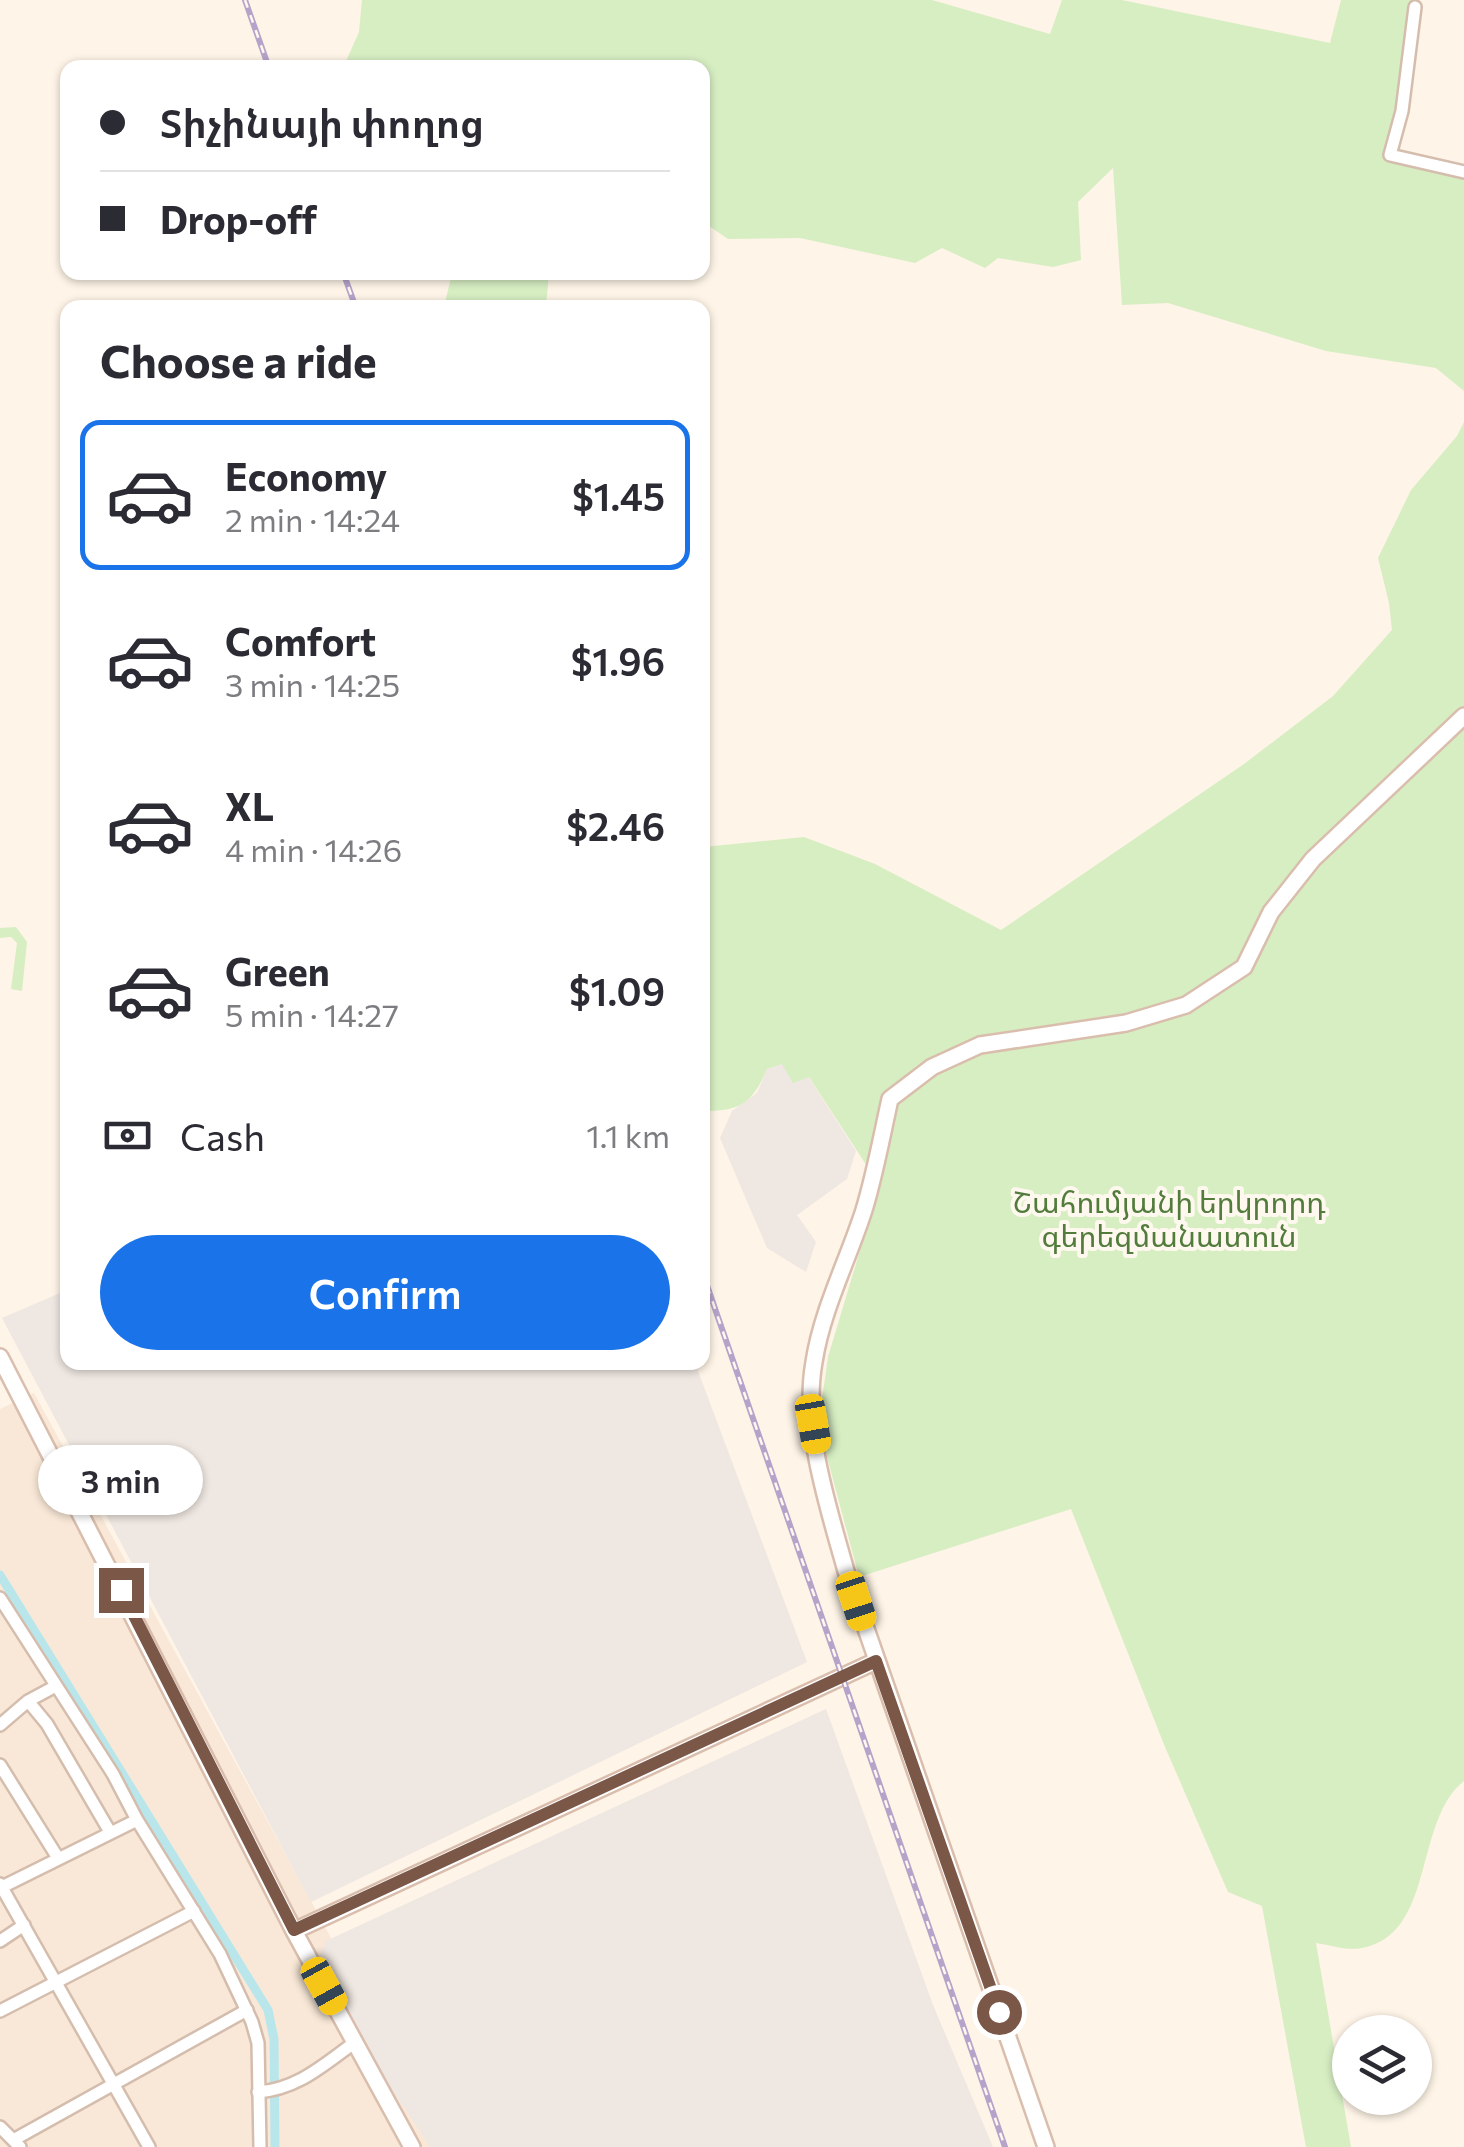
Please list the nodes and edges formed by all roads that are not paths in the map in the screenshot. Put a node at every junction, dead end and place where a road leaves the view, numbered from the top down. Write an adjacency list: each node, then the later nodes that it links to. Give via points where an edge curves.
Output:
1 (1415, 7): 2 (street, via 1390,155)
2 (1464, 172)
3 (1464, 716): 6 (street, via 1313,860 1272,912 1244,967 1186,1006 1126,1023 980,1045 890,1098 864,1208 813,1364 813,1424 826,1495)
4 (0, 1358): 17 (street)
5 (0, 1598): 7 (street)
6 (876, 1661): 17 (street); 30 (street)
7 (54, 1687): 8 (street); 11 (street)
8 (28, 1702): 9 (street); 12 (street)
9 (0, 1725)
10 (0, 1765): 13 (street)
11 (137, 1820): 12 (street); 15 (street)
12 (110, 1832): 13 (street)
13 (58, 1858): 14 (street)
14 (1, 1885): 16 (street)
15 (194, 1911): 19 (street); 20 (street)
16 (24, 1926): 18 (street); 19 (street)
17 (294, 1930): 22 (street)
18 (0, 1941)
19 (54, 1982): 21 (street); 23 (street)
20 (246, 2010): 23 (street); 24 (street, via 258,2043)
21 (0, 2011)
22 (354, 2042): 24 (street, via 296,2084); 29 (street)
23 (112, 2082): 26 (street); 27 (street)
24 (258, 2092): 28 (street)
25 (0, 2127): 26 (street)
26 (18, 2143)
27 (149, 2147)
28 (260, 2147)
29 (412, 2147)
30 (1046, 2147)

